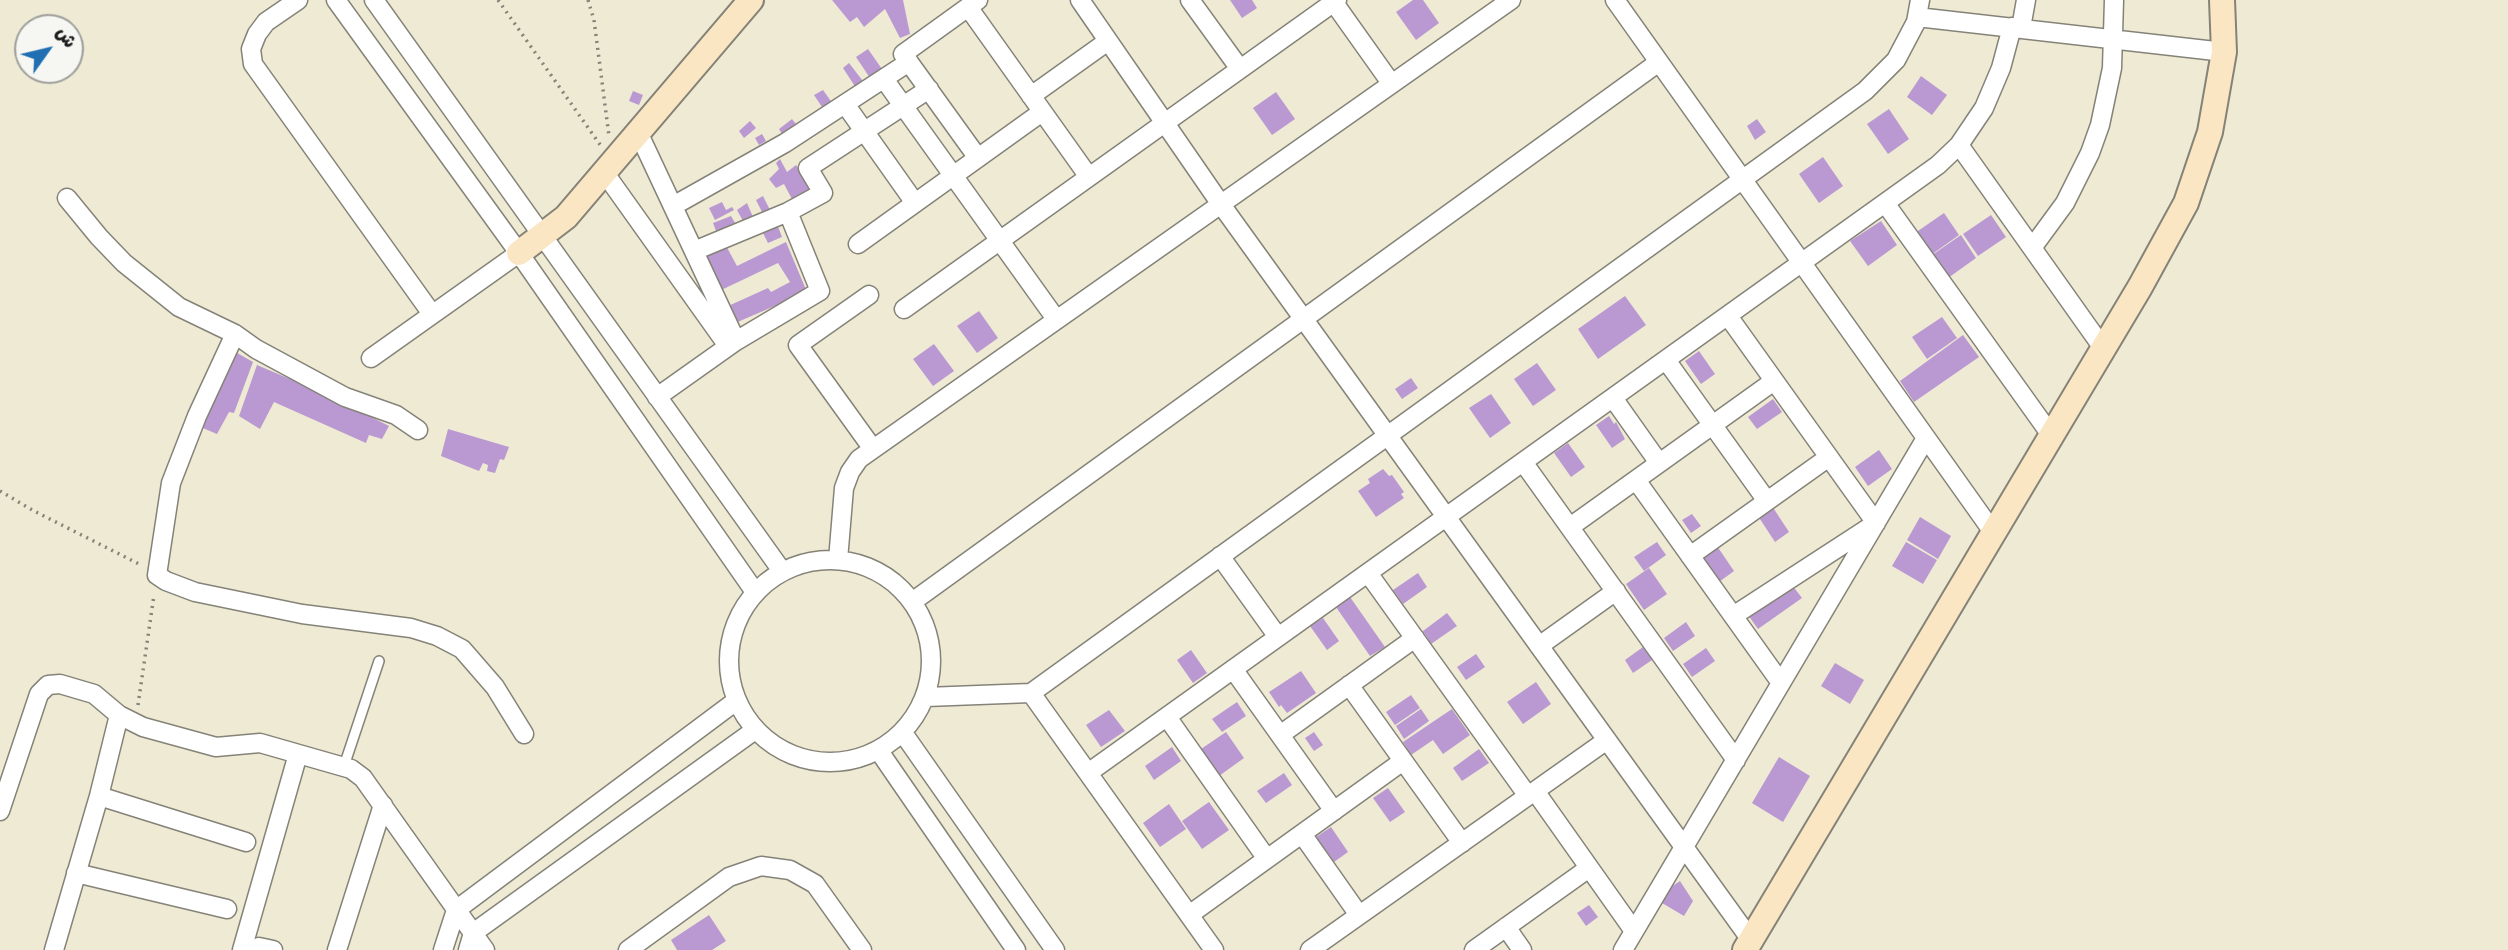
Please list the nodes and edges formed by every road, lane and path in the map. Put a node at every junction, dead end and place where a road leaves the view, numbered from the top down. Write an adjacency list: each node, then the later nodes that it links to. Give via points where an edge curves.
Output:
1 (298, 0): 55 (street, via 257,34 251,49 253,64)
2 (336, 0): 51 (street)
3 (374, 0): 46 (street)
4 (498, 0): 36 (path)
5 (587, 0): 36 (path, via 594,20)
6 (751, 0): 33 (street)
7 (1080, 0): 19 (street)
8 (1511, 0): 25 (street)
9 (1615, 0): 22 (street)
10 (2026, 0): 17 (street)
11 (2114, 0): 18 (street)
12 (2222, 0): 20 (street)
13 (1194, 1): 23 (street)
14 (1334, 1): 23 (street); 25 (street)
15 (973, 4): 21 (street, via 903,54); 27 (street)
16 (1919, 8): 17 (street); 39 (street, via 1896,61 1865,91)
17 (2017, 28): 18 (street); 34 (street, via 1994,88)
18 (2114, 39): 20 (street); 49 (street, via 2107,97 2090,153 2065,203)
19 (1108, 41): 27 (street); 31 (street)
20 (2224, 52): 61 (street, via 2210,132 2186,203)
21 (909, 62): 24 (street); 26 (street)
22 (1659, 62): 39 (street); 58 (street)
23 (1240, 69): 31 (street)
24 (884, 79): 28 (street); 29 (street)
25 (1391, 83): 42 (street)
26 (929, 89): 29 (street); 35 (street)
27 (1031, 96): 30 (street)
28 (845, 104): 32 (street); 44 (street)
29 (903, 105): 32 (street); 37 (street)
30 (1042, 112): 35 (street); 38 (street)
31 (1165, 122): 38 (street); 42 (street)
32 (864, 131): 41 (street); 45 (street, via 808,168 823,192)
33 (638, 132): 36 (street); 44 (street)
34 (1959, 145): 43 (street); 49 (street)
35 (978, 158): 37 (street)
36 (608, 167): 46 (street); 60 (street)
37 (953, 176): 41 (street); 47 (street)
38 (1089, 177): 47 (street)
39 (1743, 180): 52 (street); 69 (street)
40 (67, 198): 59 (street, via 147,283 179,307)
41 (915, 203): 48 (street)
42 (1220, 203): 57 (street); 58 (street)
43 (1885, 203): 52 (street); 70 (street)
44 (673, 206): 50 (street)
45 (788, 212): 50 (street); 60 (street, via 820,291)
46 (542, 237): 51 (street); 65 (street)
47 (1000, 241): 54 (street); 57 (street)
48 (858, 244)
49 (2032, 248): 61 (street)
50 (694, 251): 60 (street)
51 (519, 253): 55 (street); 90 (street)
52 (1802, 263): 56 (street); 71 (street)
53 (869, 295): 72 (street, via 799,345)
54 (904, 309)
55 (432, 314): 62 (street)
56 (1728, 316): 63 (street); 64 (street)
57 (1056, 319): 72 (street)
58 (1304, 319): 69 (street); 91 (street)
59 (235, 334): 68 (street, via 345,397 396,415); 88 (street, via 171,483)
60 (732, 344): 65 (street)
61 (2103, 348): 70 (street)
62 (371, 358)
63 (1667, 360): 66 (street); 67 (street)
64 (1774, 381): 67 (street); 73 (street)
65 (657, 397): 86 (street)
66 (1613, 398): 74 (street); 75 (street)
67 (1713, 425): 75 (street); 78 (street)
68 (418, 430)
69 (1388, 435): 79 (street); 83 (street)
70 (2051, 435): 82 (street)
71 (1926, 438): 80 (street); 82 (street)
72 (873, 449): 85 (street, via 849,472)
73 (1829, 457): 78 (street); 80 (street)
74 (1524, 462): 79 (street); 81 (street)
75 (1659, 463): 76 (street)
76 (1636, 480): 81 (street); 84 (street)
77 (0, 491): 88 (path)
78 (1767, 501): 84 (street)
79 (1446, 517): 87 (street); 95 (street)
80 (1876, 523): 92 (street); 98 (street)
81 (1570, 527): 89 (street)
82 (1993, 532): 135 (street)
83 (1220, 556): 93 (street); 100 (street)
84 (1690, 556): 92 (street)
85 (838, 560): 86 (street, via 804,563); 91 (street, via 860,564 889,579)
86 (782, 571): 90 (street)
87 (1368, 573): 93 (street); 94 (street)
88 (157, 575): 104 (path); 107 (street, via 195,592 438,636 461,649 495,687)
89 (1616, 591): 95 (street); 112 (street)
90 (755, 593): 102 (street, via 739,616 730,644 729,673)
91 (912, 602): 101 (street, via 929,642 932,664)
92 (1733, 616): 98 (street)
93 (1278, 637): 97 (street)
94 (1415, 638): 99 (street); 116 (street)
95 (1539, 646): 109 (street)
96 (379, 661): 114 (lane)
97 (1233, 669): 103 (street); 108 (street)
98 (1781, 683): 112 (street)
99 (1349, 685): 108 (street); 113 (street)
100 (1031, 693): 101 (street); 115 (street)
101 (926, 697): 106 (street)
102 (736, 701): 105 (street); 129 (street)
103 (1167, 717): 115 (street); 125 (street)
104 (127, 719): 111 (street, via 216,747 253,743); 117 (street); 119 (street, via 88,692 54,683 43,689)
105 (755, 730): 110 (street, via 781,751 813,762 847,762); 134 (street)
106 (902, 733): 110 (street); 145 (street)
107 (524, 734)
108 (1280, 734): 120 (street)
109 (1607, 740): 116 (street); 124 (street)
110 (879, 751): 144 (street)
111 (298, 754): 114 (street); 137 (street)
112 (1736, 760): 124 (street)
113 (1404, 761): 120 (street); 123 (street)
114 (344, 766): 118 (street, via 363,778)
115 (1088, 773): 130 (street)
116 (1531, 794): 123 (street); 126 (street)
117 (99, 796): 122 (street); 127 (street)
118 (383, 806): 129 (street); 139 (street)
119 (0, 811)
120 (1334, 811): 121 (street)
121 (1302, 834): 125 (street); 131 (street)
122 (246, 842)
123 (1462, 843): 131 (street)
124 (1685, 847): 133 (street); 135 (street)
125 (1267, 859): 130 (street)
126 (1589, 867): 132 (street); 133 (street)
127 (76, 873): 128 (street); 138 (street)
128 (227, 909)
129 (456, 910): 134 (street); 140 (street)
130 (1189, 915): 146 (street)
131 (1360, 915): 136 (street)
132 (1506, 928): 147 (street); 148 (street)
133 (1634, 931): 149 (street)
134 (471, 942): 141 (street)
135 (1748, 945)
136 (1320, 947)
137 (258, 949)
138 (54, 950)
139 (337, 950)
140 (443, 950)
141 (485, 950)
142 (628, 950): 143 (street, via 729,877 761,866 790,870 816,884)
143 (862, 950)
144 (1017, 950)
145 (1055, 950)
146 (1214, 950)
147 (1474, 950)
148 (1522, 950)
149 (1623, 950)

